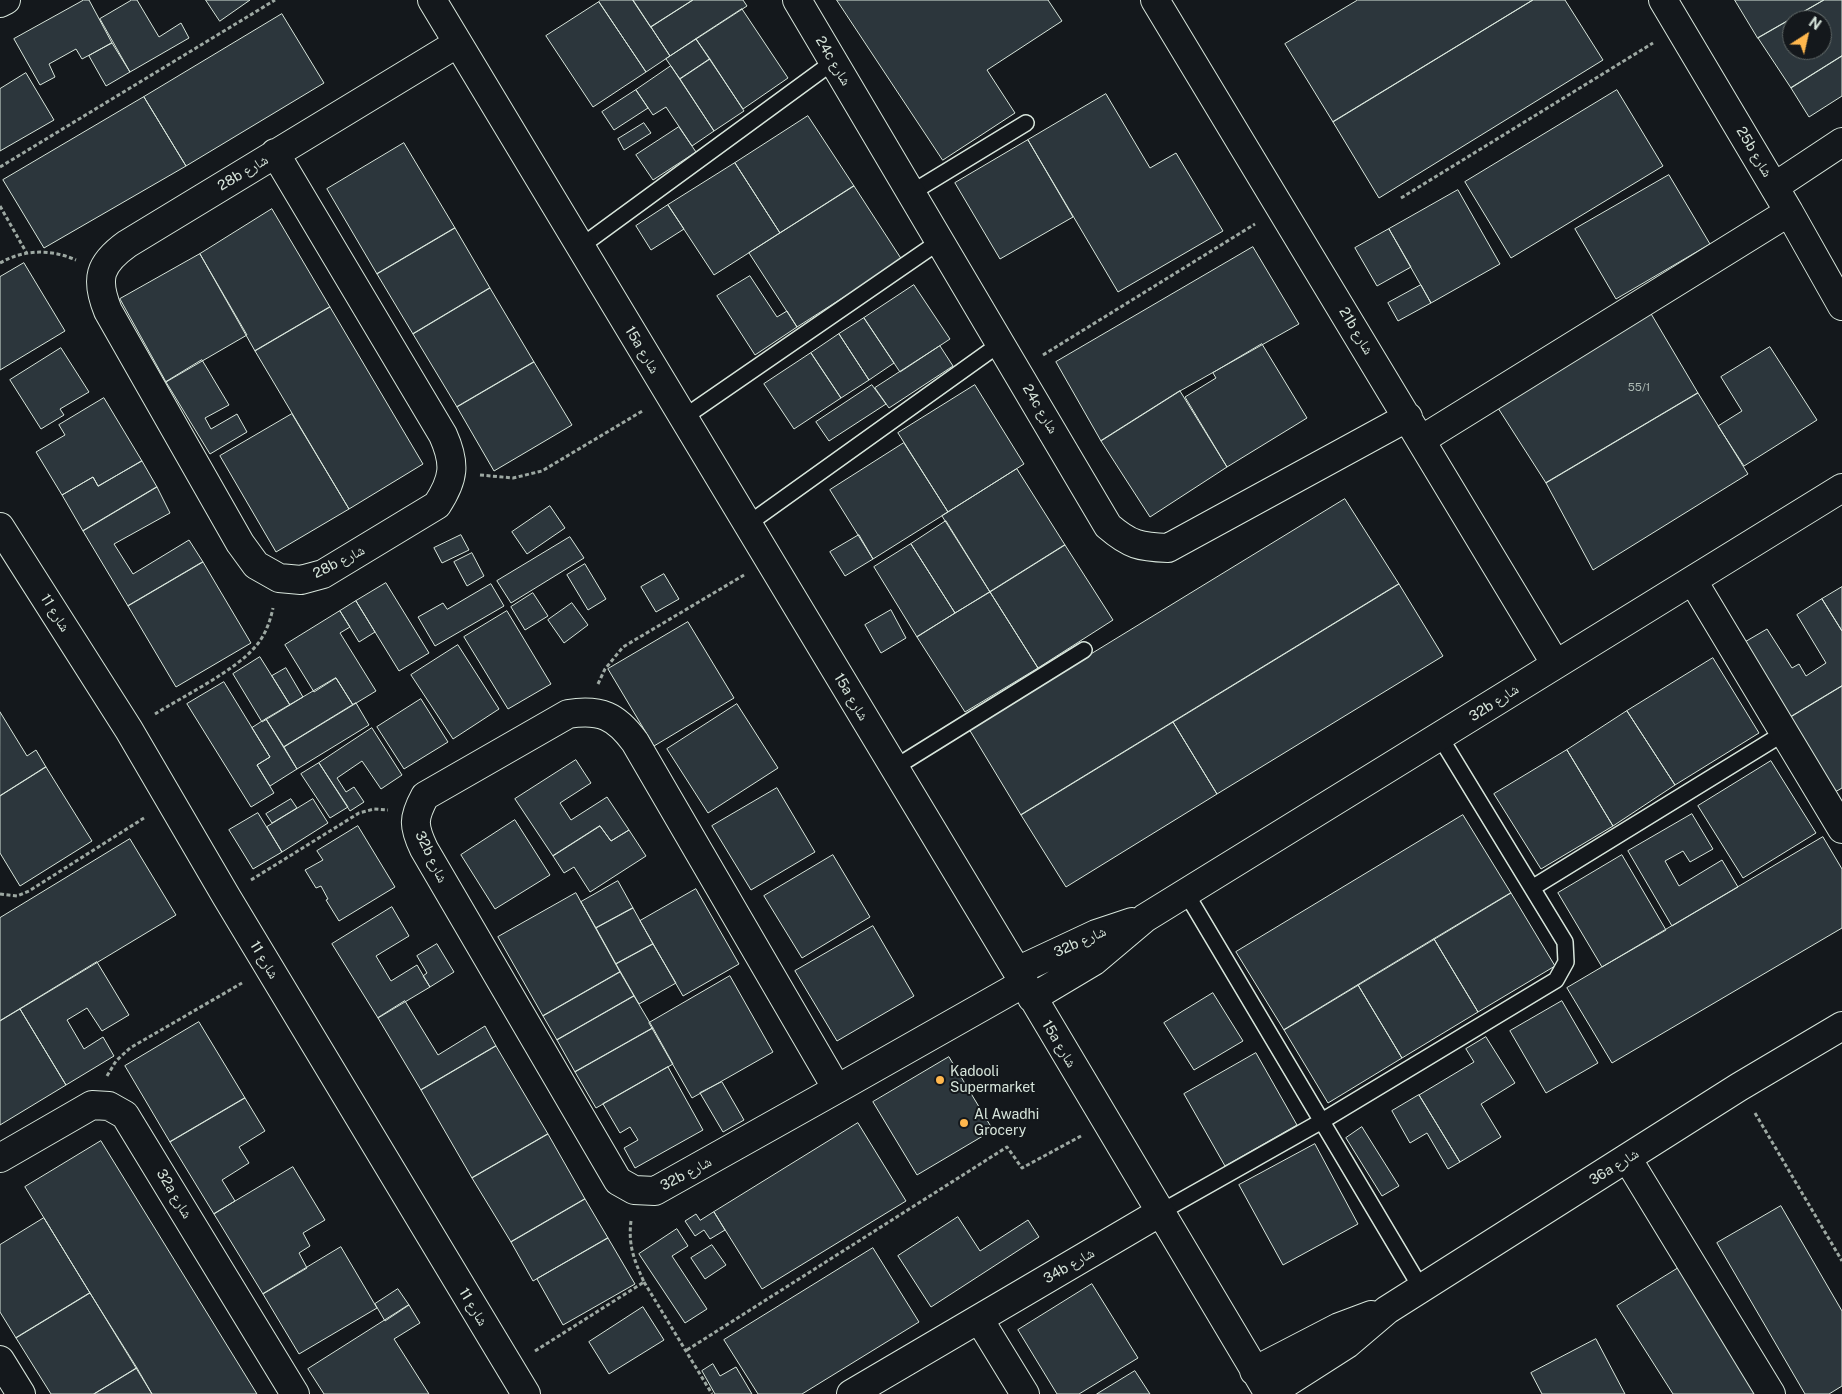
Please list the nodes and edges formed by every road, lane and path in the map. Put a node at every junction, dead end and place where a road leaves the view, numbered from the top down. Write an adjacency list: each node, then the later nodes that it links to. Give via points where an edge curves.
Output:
1 (6, 0): 7 (street)
2 (275, 0): 14 (path)
3 (432, 0): 9 (street, 15a شارع)
4 (797, 0): 10 (street, 24c شارع)
5 (1154, 0): 19 (street, 21b شارع)
6 (1663, 0): 8 (street, 25b شارع)
7 (0, 3)
8 (1679, 27): 15 (street, 25b شارع); 17 (path)
9 (458, 44): 13 (street, 28b شارع); 22 (street, 15a شارع)
10 (833, 62): 16 (street, 24c شارع); 22 (lane)
11 (1026, 123): 16 (lane)
12 (1842, 142): 15 (street)
13 (275, 153): 25 (street, 28b شارع, via 112,255); 31 (street, 28b شارع, via 443,435 451,452)
14 (0, 168)
15 (1774, 187): 20 (street, 25b شارع)
16 (911, 193): 21 (street, 24c شارع)
17 (1401, 198)
18 (0, 206): 23 (path)
19 (1281, 208): 28 (path); 30 (street, 21b شارع)
20 (1789, 212): 26 (street, 25b شارع); 30 (street, 24c شارع)
21 (940, 241): 27 (street, 24c شارع); 29 (lane)
22 (580, 247): 29 (street, 15a شارع)
23 (26, 252): 24 (path); 25 (path, via 67,256)
24 (0, 263)
25 (102, 272): 36 (street, 28b شارع, via 100,292 108,311 240,544 256,565)
26 (1842, 306)
27 (1001, 343): 28 (street, 24c شارع); 33 (lane)
28 (1017, 372): 30 (street, 24c شارع, via 1108,526 1123,539 1142,548 1168,548)
29 (676, 406): 31 (path, via 542,471 513,478); 33 (street, 15a شارع)
30 (1414, 428): 39 (street, 21b شارع)
31 (452, 471): 36 (street, 28b شارع, via 448,489 437,506 421,516 323,574 301,580)
32 (1842, 488): 37 (street, 32b شارع)
33 (748, 524): 35 (street, 15a شارع)
34 (0, 527): 41 (street, شارع 11)
35 (769, 560): 40 (path, via 623,646 605,669); 44 (street, 15a شارع)
36 (279, 578): 41 (path, via 273,610 255,647 240,661)
37 (1692, 581): 39 (street, 32b شارع); 42 (street)
38 (1084, 650): 44 (lane)
39 (1556, 663): 43 (street, 32b شارع)
40 (586, 711): 46 (street, 32b شارع, via 568,714 441,785 425,796); 56 (street, 32b شارع, via 612,718 623,725 636,742)
41 (129, 730): 45 (street, شارع 11)
42 (1784, 733): 47 (street); 48 (lane)
43 (1440, 737): 48 (lane); 49 (street, 32b شارع)
44 (894, 768): 53 (street, 15a شارع)
45 (170, 801): 50 (path, via 29,891 17,896); 51 (street, شارع 11)
46 (416, 814): 51 (path, via 374,809 359,813); 62 (street, 32b شارع, via 416,832 424,849 602,1157 618,1181)
47 (1838, 815)
48 (1532, 888): 58 (lane, via 1565,942 1566,962 1556,980)
49 (1186, 893): 53 (street, 32b شارع, via 1145,918 1096,934); 58 (lane)
50 (0, 894)
51 (226, 896): 52 (street, شارع 11)
52 (269, 968): 57 (path, via 130,1048 116,1061); 71 (street, شارع 11)
53 (1024, 984): 56 (street, 32b شارع); 59 (street, 15a شارع)
54 (1842, 1026): 55 (street, 36a شارع)
55 (1739, 1087): 61 (street, 36a شارع); 64 (path)
56 (837, 1090): 62 (street, 32b شارع, via 672,1183 655,1191)
57 (92, 1105): 60 (street); 74 (street, 32a شارع, via 109,1106 124,1114 135,1129)
58 (1322, 1120): 63 (lane); 66 (lane)
59 (1106, 1123): 63 (street, 15a شارع); 69 (path, via 1022,1168 1007,1147)
60 (0, 1158)
61 (1626, 1158): 66 (street, 36a شارع); 80 (street)
62 (634, 1190): 65 (path, via 629,1239 631,1254)
63 (1159, 1213): 68 (street, 34b شارع); 72 (street, 15a شارع)
64 (1842, 1261)
65 (644, 1282): 69 (path); 71 (path)
66 (1421, 1288): 67 (street, 36a شارع)
67 (1386, 1310): 72 (street, 36a شارع, via 1339,1327); 79 (street, 36a شارع, via 1348,1344)
68 (979, 1319): 77 (street, 34b شارع); 78 (street)
69 (686, 1350): 76 (path)
70 (0, 1360): 73 (street)
71 (510, 1367): 75 (street, شارع 11)
72 (1254, 1370): 79 (street, 15a شارع)
73 (21, 1394)
74 (295, 1394)
75 (526, 1394)
76 (712, 1394)
77 (851, 1394)
78 (1025, 1394)
79 (1269, 1394)
80 (1771, 1394)

